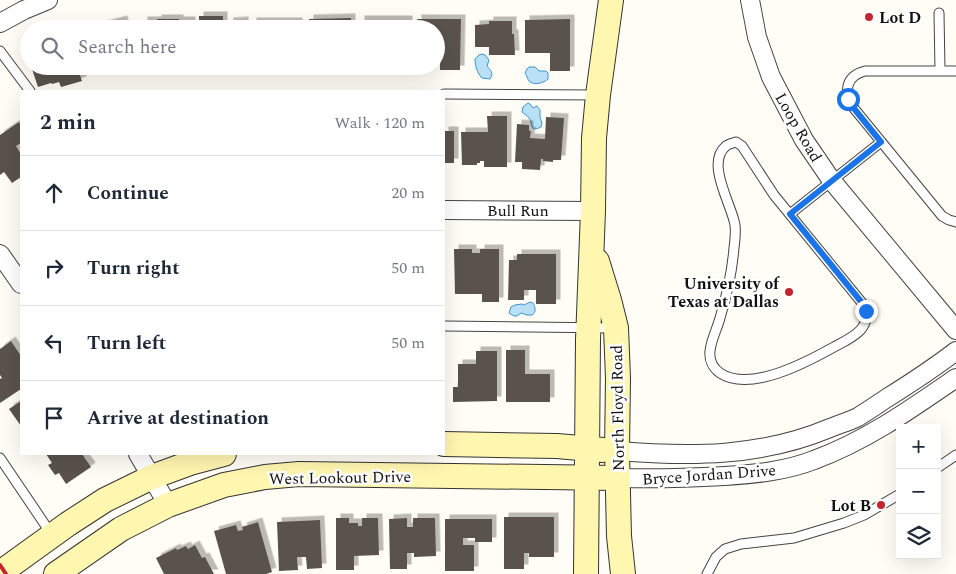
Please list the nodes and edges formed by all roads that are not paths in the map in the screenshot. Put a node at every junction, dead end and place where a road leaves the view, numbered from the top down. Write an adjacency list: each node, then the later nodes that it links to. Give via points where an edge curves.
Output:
1 (48, 0): 5 (street)
2 (611, 0): 11 (street, North Floyd Road)
3 (750, 0): 13 (street, Loop Road, via 757,37 771,77 804,140)
4 (939, 13): 7 (lane)
5 (0, 23)
6 (0, 51): 9 (lane)
7 (940, 70): 8 (lane); 12 (lane, via 865,71 852,77 848,99)
8 (956, 70)
9 (29, 90)
10 (445, 94): 11 (lane)
11 (598, 95): 15 (street, North Floyd Road)
12 (881, 142): 13 (lane); 17 (lane, via 942,216)
13 (832, 180): 16 (lane); 24 (street, Loop Road)
14 (445, 210): 15 (street, Bull Run)
15 (593, 211): 18 (street, North Floyd Road)
16 (790, 214): 16 (lane, via 863,304 866,311 864,328 800,365 768,376 738,380 725,376 715,370 710,349 725,298 736,226 719,175 718,162 726,145 736,142 742,146)
17 (956, 222)
18 (592, 245): 22 (street, North Floyd Road); 23 (street, North Floyd Road)
19 (0, 254): 20 (street)
20 (20, 283)
21 (445, 326): 22 (lane)
22 (588, 327): 23 (lane); 28 (street, North Floyd Road)
23 (616, 328): 29 (street, North Floyd Road)
24 (956, 330)
25 (956, 351): 29 (street, Bryce Jordan Drive, via 858,417 808,438 745,451 700,455)
26 (956, 378): 37 (street, Bryce Jordan Drive, via 867,437 814,460 749,474)
27 (445, 444): 28 (street)
28 (587, 448): 29 (street); 36 (street, North Floyd Road)
29 (617, 451): 37 (street, North Floyd Road)
30 (139, 455): 35 (street)
31 (220, 455): 35 (street)
32 (956, 455): 34 (lane)
33 (0, 458): 40 (lane)
34 (941, 466)
35 (152, 477): 39 (street); 40 (street, via 105,500)
36 (587, 478): 37 (street, West Lookout Drive); 39 (street, West Lookout Drive, via 299,474 224,485); 43 (street, North Floyd Road)
37 (618, 478): 44 (street, North Floyd Road, via 618,536)
38 (896, 496): 45 (lane, via 844,524 794,538 725,548 716,556)
39 (168, 504): 42 (street, West Lookout Drive, via 120,529)
40 (53, 535): 41 (street)
41 (0, 573)
42 (56, 574)
43 (586, 574)
44 (623, 574)
45 (707, 574)

